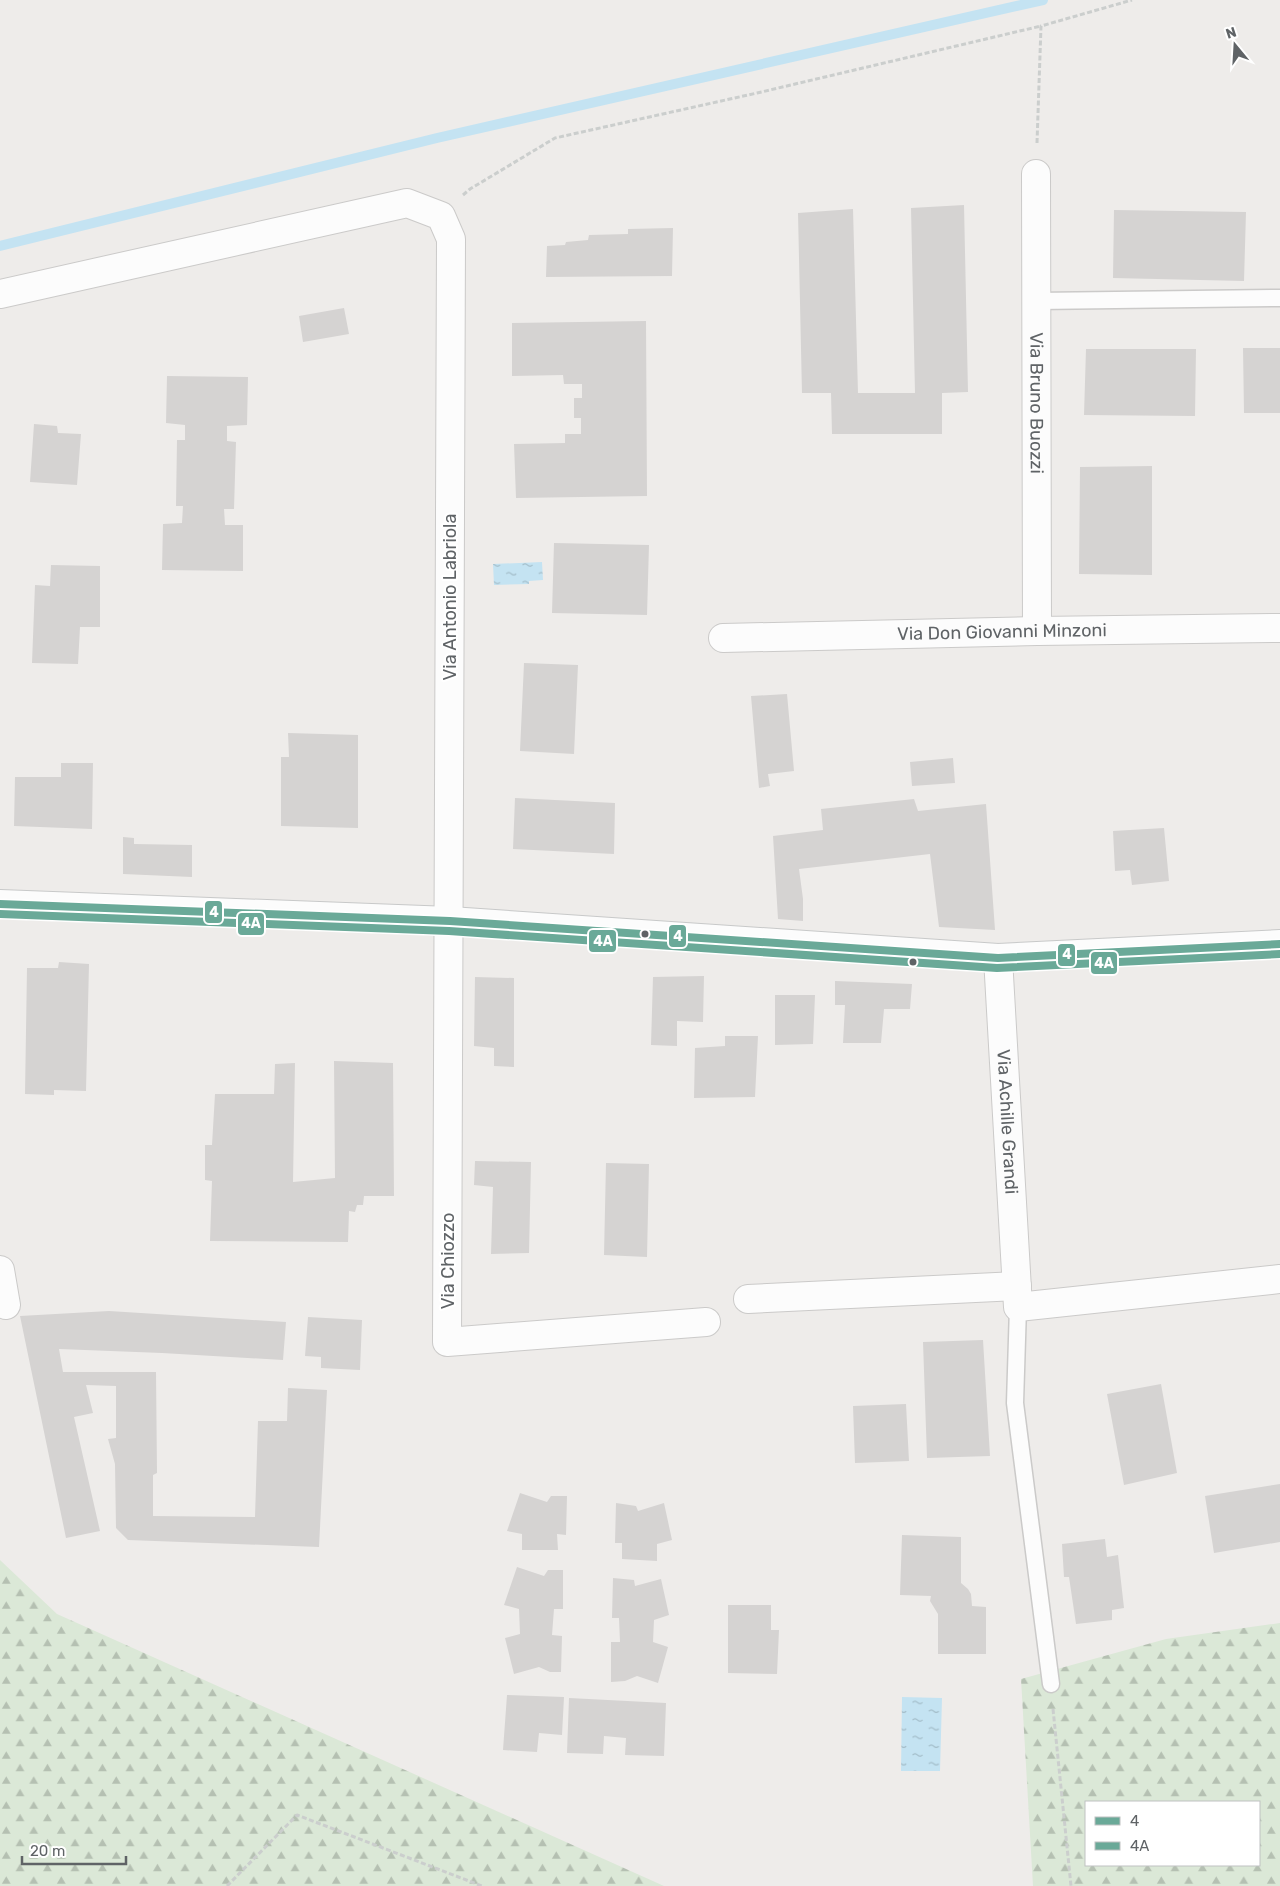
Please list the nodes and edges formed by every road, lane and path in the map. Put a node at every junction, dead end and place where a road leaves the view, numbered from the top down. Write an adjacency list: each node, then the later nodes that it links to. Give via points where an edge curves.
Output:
1 (1132, 0): 2 (path)
2 (1041, 26): 3 (path); 4 (path, via 555,138 470,189)
3 (1036, 174): 7 (street, Via Bruno Buozzi)
4 (441, 216): 5 (street, via 407,203); 12 (street, Via Antonio Labriola, via 451,239)
5 (0, 294)
6 (1280, 298): 7 (lane)
7 (1037, 301): 9 (street, Via Bruno Buozzi)
8 (1280, 628): 9 (street, Via Don Giovanni Minzoni)
9 (1037, 631): 10 (street, Via Don Giovanni Minzoni)
10 (723, 638)
11 (0, 904): 12 (street)
12 (450, 921): 14 (street); 20 (street, Via Chiozzo, via 447,1342)
13 (1280, 944): 14 (street)
14 (998, 958): 17 (street, Via Achille Grandi)
15 (0, 1270): 19 (street)
16 (1280, 1279): 17 (street)
17 (1018, 1296): 18 (street); 21 (lane, via 1015,1403)
18 (748, 1299)
19 (6, 1305)
20 (706, 1322)
21 (1051, 1684): 24 (path)
22 (227, 1886): 23 (path, via 298,1815)
23 (482, 1886)
24 (1071, 1886)

